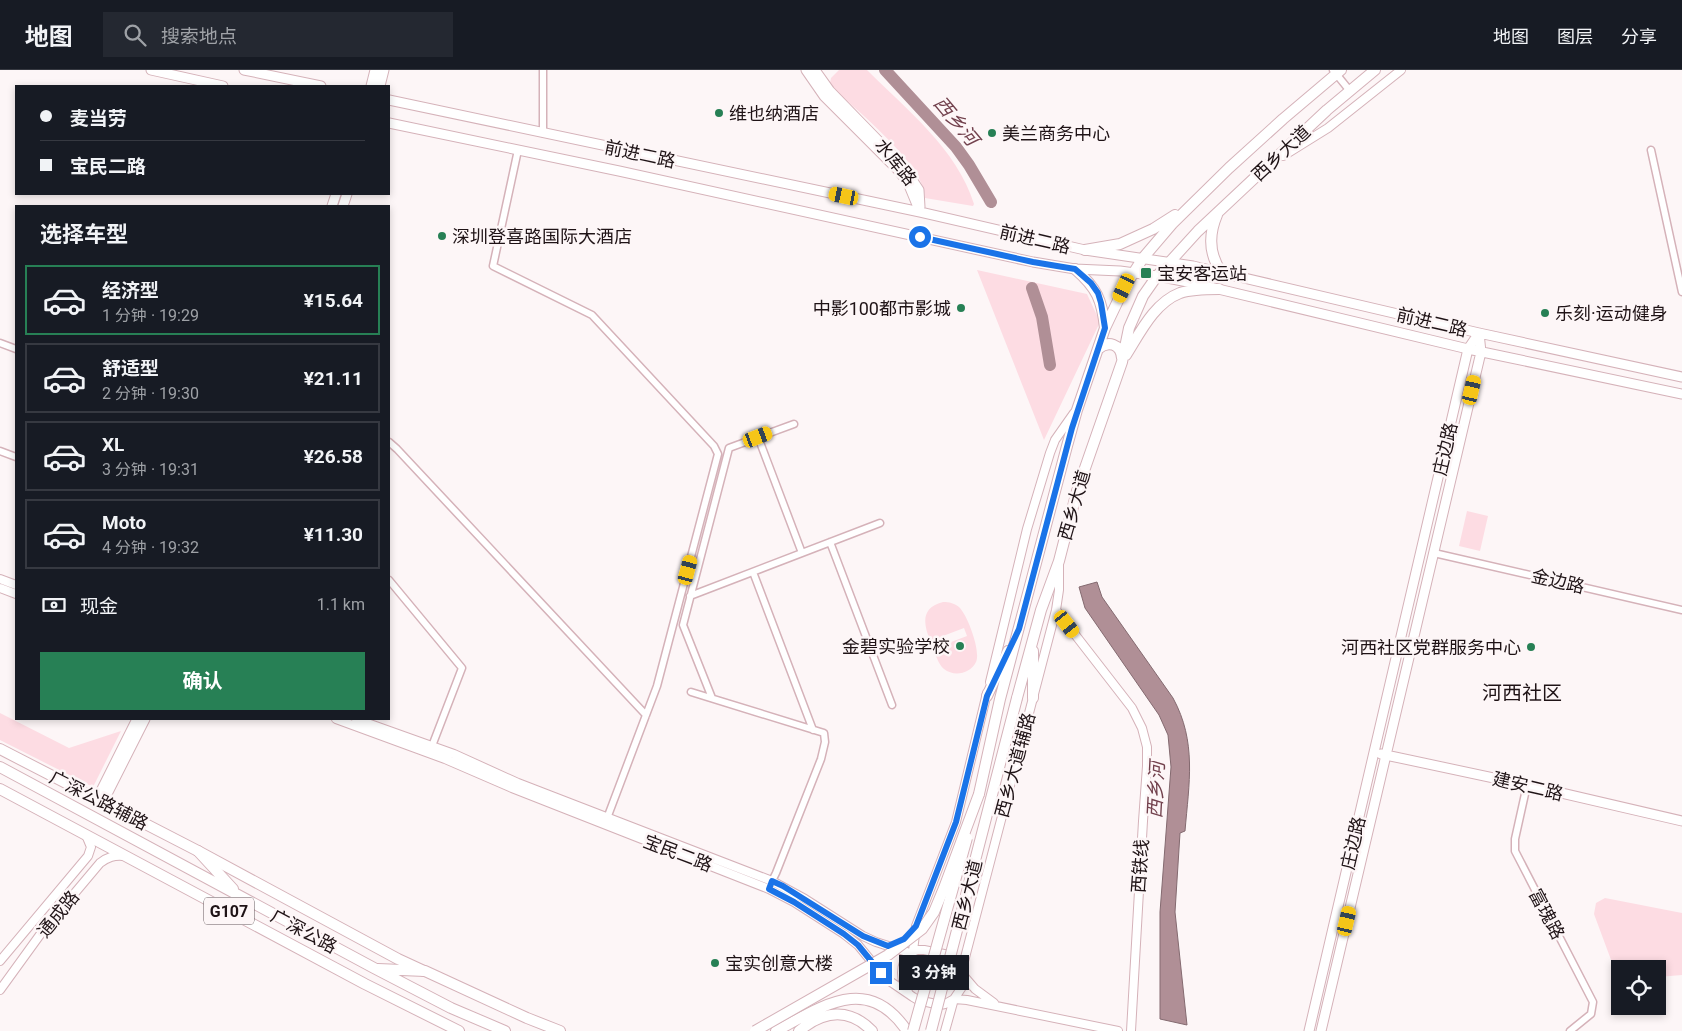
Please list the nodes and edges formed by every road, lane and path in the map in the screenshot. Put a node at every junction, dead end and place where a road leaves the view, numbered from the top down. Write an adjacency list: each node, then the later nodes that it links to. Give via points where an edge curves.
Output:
1 (151, 70): 11 (main road)
2 (244, 70): 12 (main road)
3 (375, 70): 13 (main road)
4 (384, 70): 14 (main road)
5 (543, 70): 18 (street)
6 (806, 70): 23 (main road, 水库路, via 824,96 898,170 908,183)
7 (815, 70): 23 (main road, 水库路, via 830,91 904,166 919,190)
8 (1375, 70): 15 (main road, 西乡大道)
9 (1401, 70): 21 (street, via 1328,128)
10 (1336, 71): 15 (street); 22 (main road, 西乡大道)
11 (218, 85)
12 (316, 85)
13 (371, 85)
14 (380, 85)
15 (1350, 91): 21 (main road, 西乡大道)
16 (390, 100): 18 (main road, 前进二路)
17 (390, 123): 19 (main road, 前进二路)
18 (543, 133): 23 (main road, 前进二路)
19 (518, 150): 28 (main road, 前进二路); 71 (street, via 493,266 592,315 718,454 657,686)
20 (1651, 150): 33 (street)
21 (1272, 162): 24 (main road, 西乡大道)
22 (1191, 205): 25 (main road, via 1136,238); 26 (main road, 西乡大道)
23 (920, 212): 25 (main road, 前进二路)
24 (1219, 212): 27 (main road, 西乡大道); 30 (main road, via 1211,244)
25 (1085, 250): 26 (main road, 前进二路)
26 (1143, 258): 27 (main road, 前进二路); 29 (main road, 西乡大道)
27 (1169, 262): 30 (main road, 前进二路); 31 (main road, 西乡大道)
28 (1075, 269): 29 (main road, 前进二路); 34 (main road, via 1098,293)
29 (1133, 272): 31 (main road, 前进二路); 34 (main road, 西乡大道)
30 (1222, 273): 35 (main road, 前进二路)
31 (1157, 276): 32 (main road, 前进二路); 41 (main road, 西乡大道, via 1134,314)
32 (1219, 288): 39 (main road, 前进二路); 41 (main road, via 1188,291 1168,299 1152,315)
33 (1682, 292)
34 (1105, 328): 38 (main road, 西乡大道)
35 (1479, 333): 39 (main road, 庄边路); 40 (main road, 庄边路); 42 (main road, 前进二路)
36 (0, 343): 37 (street)
37 (15, 349)
38 (1098, 349): 41 (main road, via 1107,344 1114,345 1120,350); 44 (main road, 西乡大道)
39 (1468, 349): 40 (main road, 前进二路); 79 (main road, 庄边路)
40 (1481, 352): 43 (main road, 前进二路); 53 (main road, 庄边路)
41 (1122, 362): 54 (main road, 西乡大道, via 1077,490)
42 (1682, 377)
43 (1682, 394)
44 (1077, 410): 64 (main road, 西乡大道); 67 (street, via 1055,440 1050,453 1027,529)
45 (794, 424): 46 (street)
46 (758, 437): 52 (street); 61 (street, via 729,448)
47 (390, 443): 71 (street)
48 (0, 451): 49 (street)
49 (15, 457)
50 (880, 523): 51 (street)
51 (830, 542): 52 (street); 70 (street)
52 (802, 553): 55 (street)
53 (1434, 553): 63 (street, 金边路); 80 (main road, 庄边路)
54 (1059, 560): 62 (street, 西乡大道辅路); 65 (main road, 西乡大道)
55 (753, 572): 61 (street); 76 (street)
56 (0, 579): 58 (street)
57 (390, 581): 77 (street, via 462,668)
58 (15, 585)
59 (0, 588): 60 (street)
60 (15, 594)
61 (690, 596): 68 (street, via 682,626)
62 (1056, 610): 69 (street, 西乡大道辅路); 117 (street, 西铁线, via 1132,708 1147,747)
63 (1682, 610)
64 (1019, 629): 67 (main road); 84 (main road, 西乡大道)
65 (1034, 635): 69 (main road); 114 (main road, 西乡大道, bridge)
66 (691, 692): 68 (street)
67 (987, 696): 93 (street, via 956,822)
68 (712, 698): 76 (street)
69 (1033, 698): 99 (street, 西乡大道辅路)
70 (892, 705)
71 (646, 715): 86 (street)
72 (137, 720): 85 (main road)
73 (144, 720): 85 (main road)
74 (339, 720): 86 (street, 宝民二路)
75 (359, 720): 77 (street, 宝民二路)
76 (813, 730): 91 (street, via 824,733 821,759)
77 (432, 746): 86 (street, 宝民二路)
78 (0, 749): 85 (main road, 广深公路辅路)
79 (1374, 752): 80 (main road, 建安二路); 118 (main road, 庄边路)
80 (1387, 755): 82 (main road, 建安二路); 119 (main road, 庄边路)
81 (0, 767): 92 (main road, 广深公路 / G107)
82 (1527, 785): 87 (main road, 建安二路); 120 (street, 富瑰路, via 1515,851 1593,1002 1591,1014)
83 (0, 789): 88 (main road, 广深公路 / G107)
84 (978, 794): 108 (main road, bridge, via 944,888 934,912 922,929 888,955); 113 (main road, 西乡大道, bridge)
85 (100, 801): 89 (main road, 广深公路辅路)
86 (606, 821): 91 (street, 宝民二路)
87 (1682, 821)
88 (84, 833): 90 (main road, 广深公路 / G107); 96 (street, 通成路, via 91,847 88,856)
89 (198, 851): 92 (main road); 98 (main road, 广深公路辅路)
90 (128, 856): 100 (street, 通成路, via 107,858 100,863 42,932); 104 (main road, 广深公路 / G107)
91 (770, 885): 94 (street, 宝民二路, via 805,899 863,936); 101 (street, 宝民二路, via 844,934 858,945 881,973)
92 (239, 895): 97 (main road, 广深公路 / G107)
93 (916, 926): 94 (street, via 904,939); 95 (street)
94 (888, 946): 95 (street, 宝民二路)
95 (911, 952): 99 (street, 宝民二路, via 924,950 949,955); 101 (street, via 904,961 901,976)
96 (0, 960)
97 (374, 968): 98 (main road); 106 (main road, 广深公路 / G107, via 451,1008)
98 (425, 972): 107 (main road, 广深公路辅路)
99 (962, 972): 102 (street, 西乡大道辅路, via 962,987); 103 (street, 宝民二路, via 975,989)
100 (0, 990)
101 (913, 997): 102 (street, 宝民二路, via 935,1005)
102 (954, 999): 103 (street, 宝民二路); 115 (street, 西乡大道辅路)
103 (997, 1005): 116 (street, 宝民二路)
104 (443, 1029): 105 (main road, 广深公路 / G107)
105 (459, 1031)
106 (505, 1031)
107 (560, 1031)
108 (755, 1031)
109 (776, 1031): 112 (main road, via 830,1003 856,998 880,1004)
110 (799, 1031): 111 (main road, via 826,1015 842,1014 855,1018)
111 (872, 1031)
112 (907, 1031)
113 (913, 1031)
114 (931, 1031)
115 (945, 1031)
116 (1118, 1031)
117 (1131, 1031)
118 (1309, 1031)
119 (1321, 1031)
120 (1570, 1031)

